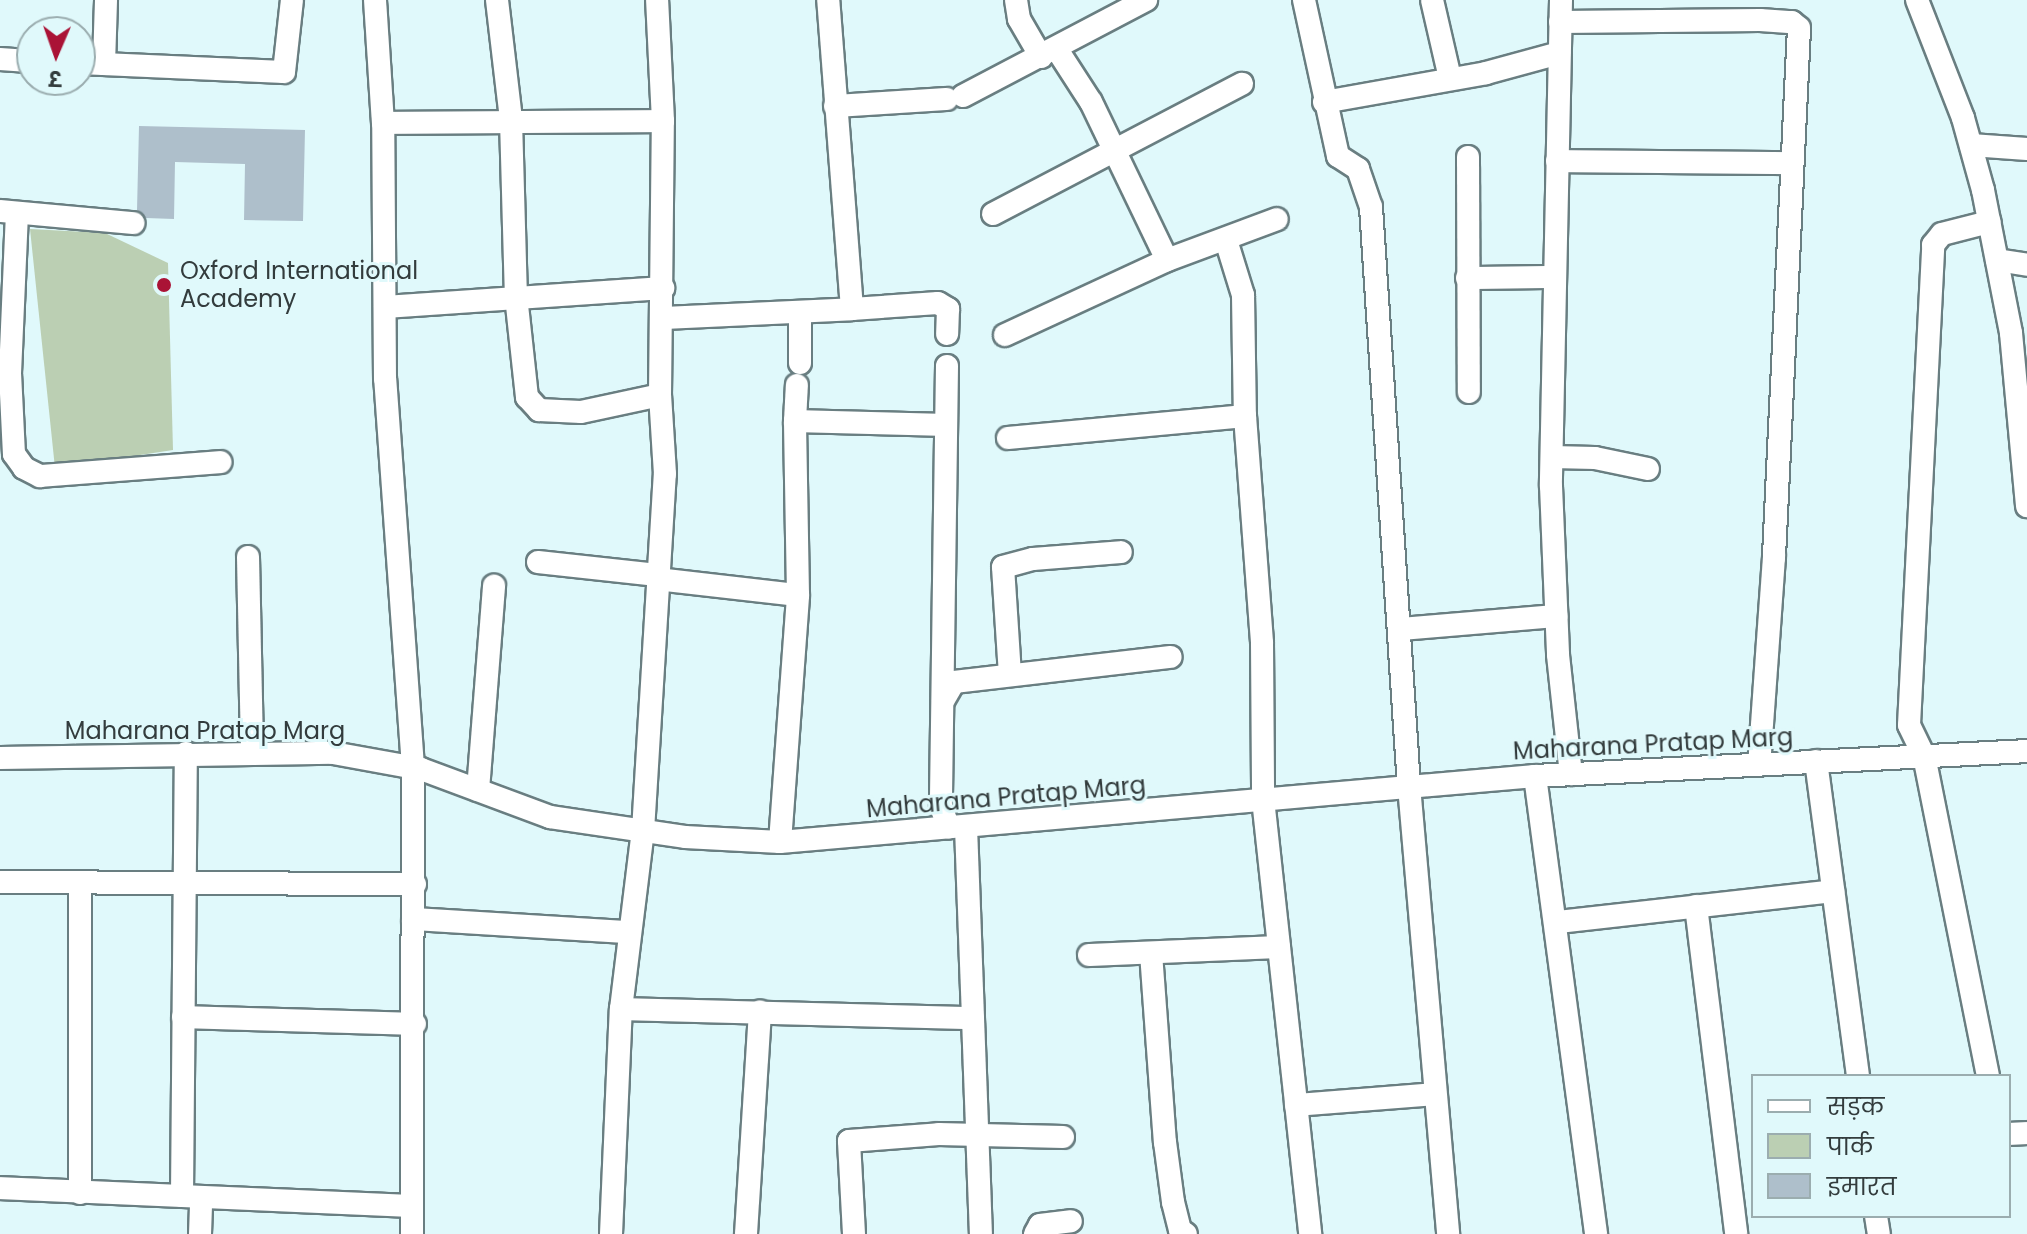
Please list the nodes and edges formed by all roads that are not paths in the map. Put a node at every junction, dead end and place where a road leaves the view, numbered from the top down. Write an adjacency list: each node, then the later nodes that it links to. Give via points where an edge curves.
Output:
1 (106, 0): 17 (street)
2 (292, 0): 17 (street, via 284,72)
3 (375, 0): 24 (street)
4 (497, 0): 22 (street)
5 (657, 0): 23 (street)
6 (828, 0): 21 (street)
7 (1016, 0): 14 (street, via 1019,19)
8 (1304, 0): 20 (street)
9 (1432, 0): 18 (street)
10 (1917, 0): 25 (street)
11 (1132, 4): 14 (street)
12 (1760, 10): 13 (street); 30 (street, via 1799,28)
13 (1560, 11): 15 (street)
14 (1049, 53): 21 (street, via 955,98); 27 (street)
15 (1559, 53): 18 (street); 29 (street)
16 (96, 64): 17 (street)
17 (104, 64)
18 (1450, 78): 20 (street)
19 (1242, 84): 27 (street)
20 (1324, 102): 68 (street, via 1338,156 1358,169 1371,207)
21 (835, 106): 45 (street)
22 (511, 120): 23 (street); 24 (street); 43 (street)
23 (663, 121): 42 (street)
24 (383, 123): 44 (street)
25 (1971, 145): 26 (street); 34 (street)
26 (2027, 149)
27 (1116, 154): 32 (street); 37 (street)
28 (1468, 157): 41 (street)
29 (1557, 161): 30 (street); 40 (street)
30 (1790, 163): 78 (street, via 1792,223)
31 (8, 212): 35 (street); 58 (street, via 14,454 24,468 40,476)
32 (993, 214)
33 (1277, 219): 36 (street)
34 (1989, 222): 38 (street); 75 (street, via 1942,234 1933,245 1909,725)
35 (133, 223)
36 (1226, 240): 37 (street); 53 (street, via 1243,295)
37 (1167, 260): 49 (street)
38 (1997, 260): 39 (street); 60 (street, via 2011,333)
39 (2027, 265)
40 (1554, 277): 41 (street); 57 (street)
41 (1467, 278): 51 (street)
42 (663, 288): 43 (street); 47 (street)
43 (516, 296): 44 (street); 52 (street, via 527,397 539,410 581,412)
44 (385, 307): 79 (street, via 385,379)
45 (852, 309): 46 (street); 48 (street, via 938,303 948,309)
46 (800, 313): 47 (street); 54 (street)
47 (664, 318): 52 (street)
48 (947, 334)
49 (1005, 335)
50 (947, 366): 55 (street)
51 (1469, 392)
52 (660, 395): 64 (street, via 665,474)
53 (1245, 416): 56 (street); 84 (street, via 1262,643)
54 (795, 421): 55 (street); 66 (street)
55 (946, 425): 71 (street)
56 (1008, 438)
57 (1552, 457): 59 (street, via 1595,458); 67 (street)
58 (220, 462)
59 (1648, 469)
60 (2027, 506)
61 (1121, 552): 70 (street, via 1033,559 1003,567)
62 (248, 557): 74 (street)
63 (538, 562): 64 (street)
64 (657, 577): 66 (street); 86 (street)
65 (494, 586): 83 (street)
66 (798, 595): 87 (street)
67 (1556, 616): 68 (street); 80 (street)
68 (1400, 629): 82 (street)
69 (1171, 657): 70 (street)
70 (1010, 675): 71 (street, via 954,682)
71 (943, 701): 85 (street, via 941,807)
72 (2027, 751): 75 (street, Maharana Pratap Marg)
73 (186, 753): 74 (street, Maharana Pratap Marg); 76 (street, Maharana Pratap Marg); 90 (street)
74 (252, 753): 79 (street, Maharana Pratap Marg, via 333,753)
75 (1924, 756): 77 (street, Maharana Pratap Marg); 106 (street)
76 (0, 758)
77 (1816, 761): 78 (street, Maharana Pratap Marg); 92 (street)
78 (1759, 764): 80 (street, Maharana Pratap Marg)
79 (413, 767): 83 (street, Maharana Pratap Marg); 91 (street)
80 (1571, 774): 81 (street, Maharana Pratap Marg)
81 (1535, 776): 82 (street, Maharana Pratap Marg); 95 (street)
82 (1409, 786): 84 (street, Maharana Pratap Marg); 107 (street)
83 (478, 790): 86 (street, Maharana Pratap Marg, via 550,817)
84 (1263, 799): 85 (street, Maharana Pratap Marg); 97 (street)
85 (957, 828): 87 (street, Maharana Pratap Marg); 103 (street)
86 (643, 831): 87 (street, Maharana Pratap Marg); 96 (street)
87 (780, 842)
88 (0, 882): 89 (street)
89 (80, 883): 90 (street); 112 (street)
90 (185, 883): 91 (street); 102 (street)
91 (415, 884): 94 (street)
92 (1833, 891): 93 (street); 105 (street)
93 (1696, 906): 95 (street); 127 (street)
94 (413, 919): 96 (street); 104 (street)
95 (1558, 922): 126 (street)
96 (627, 932): 100 (street)
97 (1279, 947): 98 (street); 108 (street)
98 (1151, 953): 99 (street); 124 (street, via 1165,1142 1173,1202 1180,1230)
99 (1089, 955)
100 (621, 1009): 101 (street); 119 (street)
101 (760, 1011): 103 (street); 120 (street)
102 (183, 1017): 104 (street); 113 (street)
103 (973, 1018): 109 (street)
104 (415, 1024): 114 (street)
105 (1858, 1074)
106 (1988, 1074)
107 (1435, 1094): 108 (street); 125 (street)
108 (1296, 1105): 116 (street)
109 (977, 1136): 110 (street); 121 (street, via 849,1141); 122 (street)
110 (1063, 1137)
111 (0, 1188): 112 (street)
112 (80, 1193): 113 (street)
113 (191, 1196): 114 (street); 117 (street)
114 (412, 1206): 118 (street)
115 (1071, 1221): 123 (street, via 1040,1225)
116 (1304, 1233)
117 (200, 1234)
118 (412, 1234)
119 (611, 1234)
120 (746, 1234)
121 (854, 1234)
122 (981, 1234)
123 (1035, 1234)
124 (1186, 1234)
125 (1448, 1234)
126 (1596, 1234)
127 (1736, 1234)

